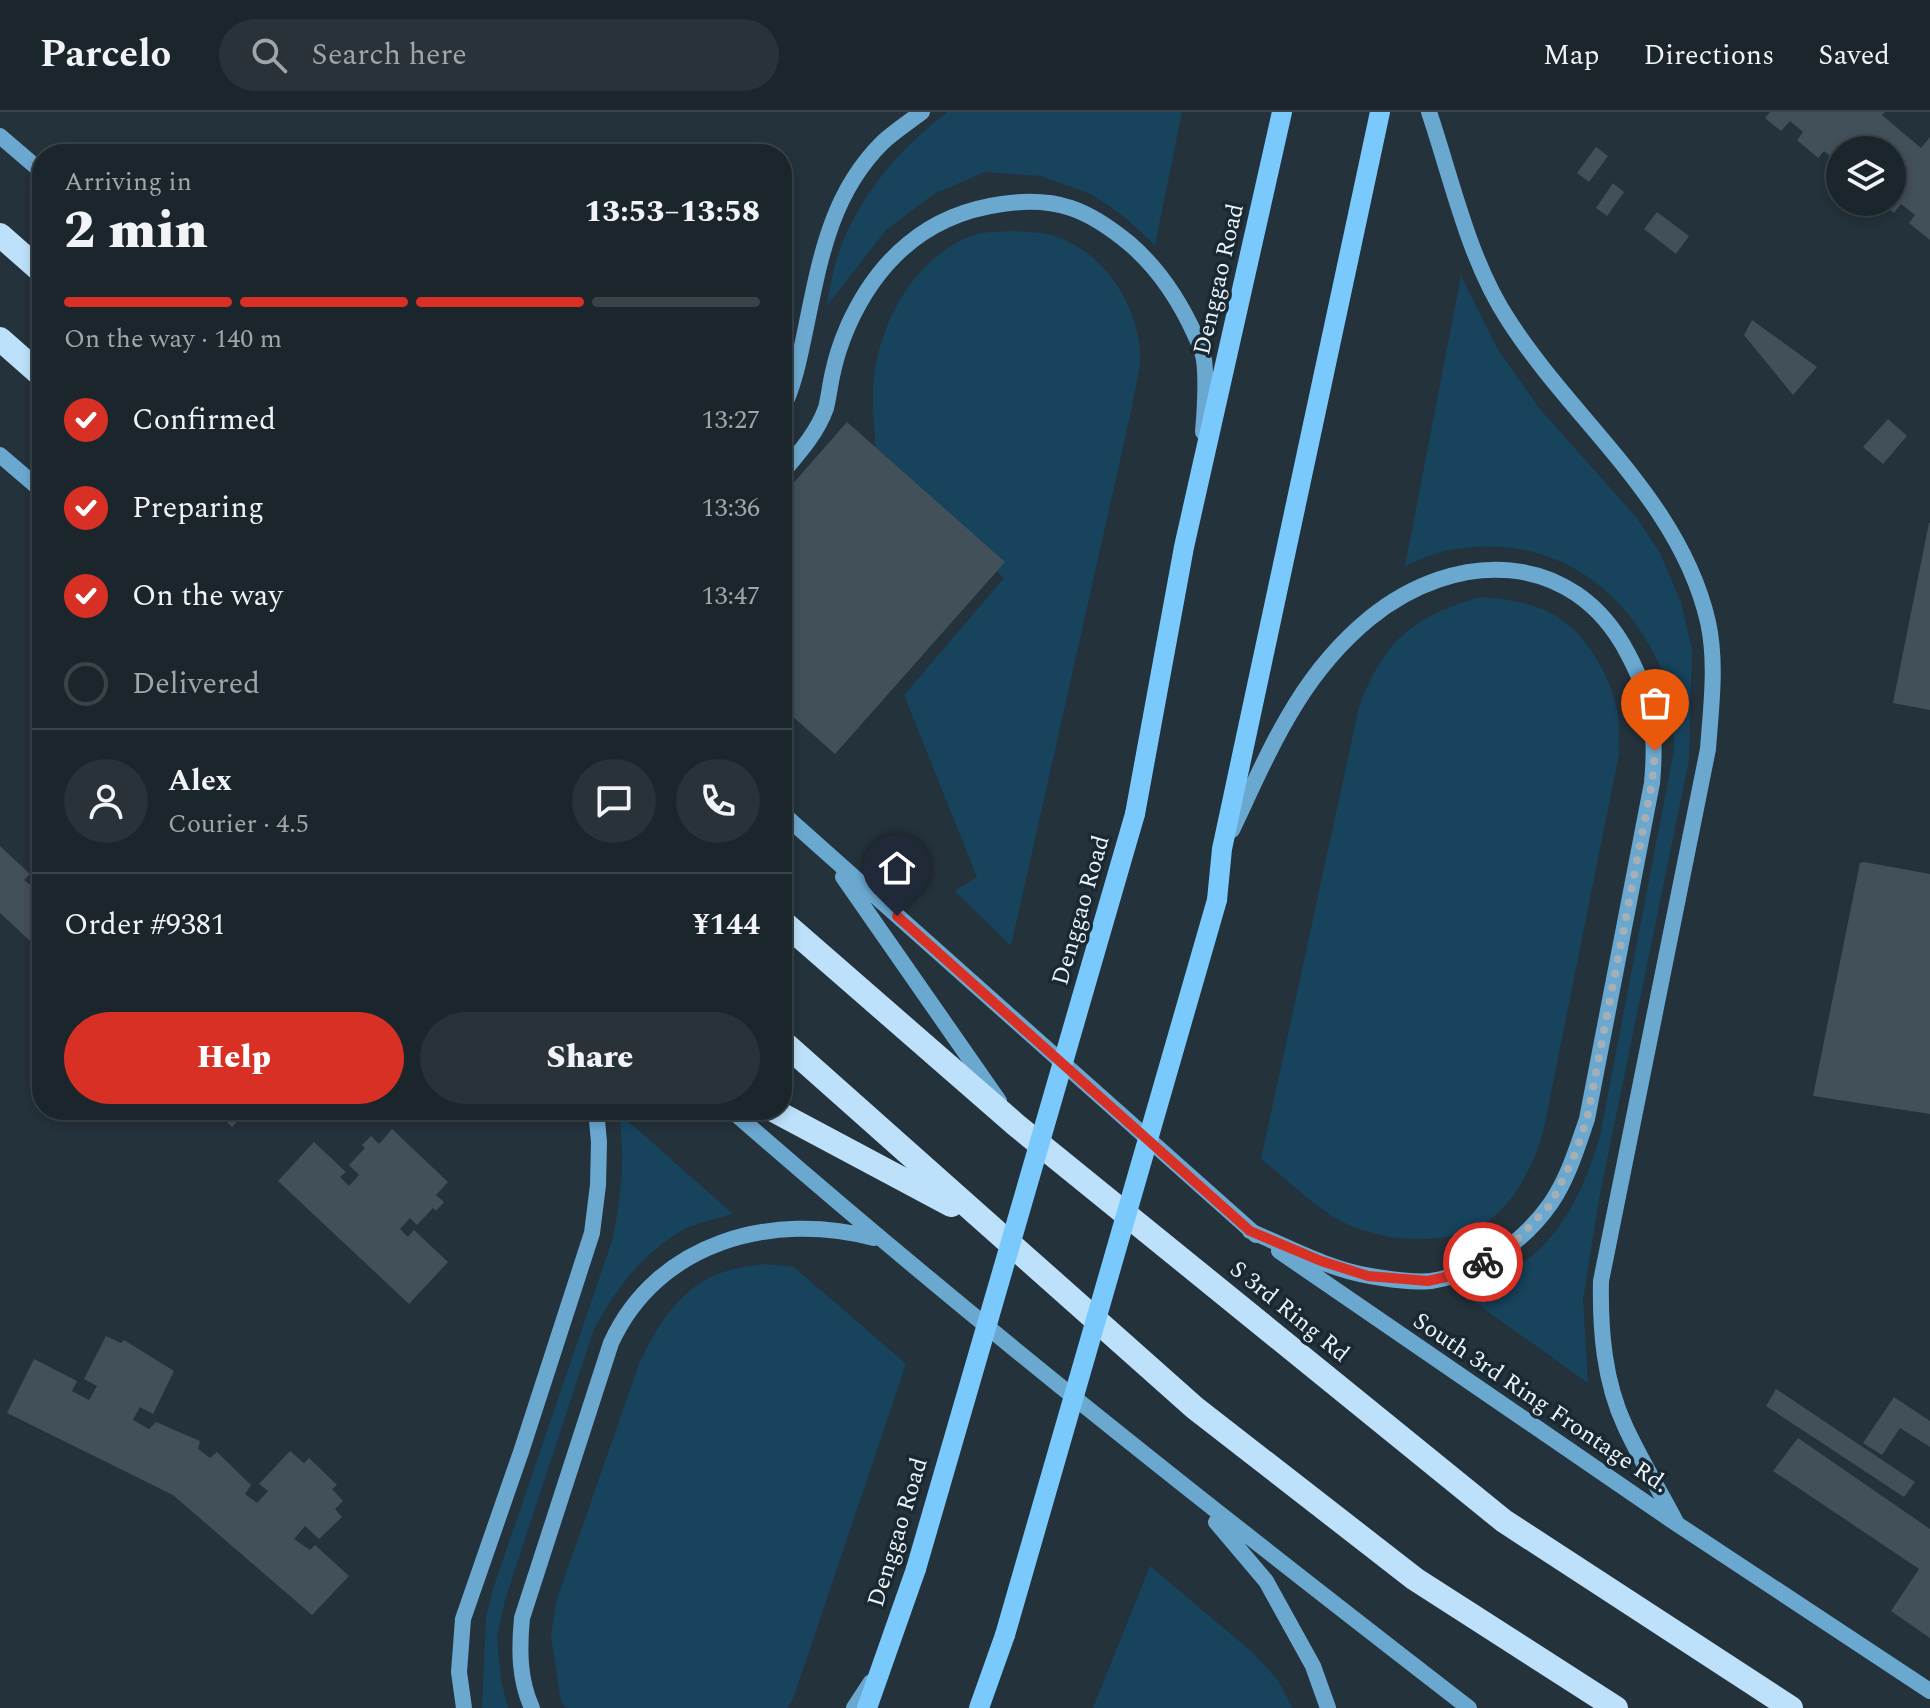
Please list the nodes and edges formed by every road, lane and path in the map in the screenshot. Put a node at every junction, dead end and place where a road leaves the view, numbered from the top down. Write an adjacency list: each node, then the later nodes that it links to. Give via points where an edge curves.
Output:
1 (922, 112): 11 (main road, via 876,150 841,200 824,241)
2 (1282, 112): 14 (main road, Denggao Road)
3 (1380, 112): 17 (main road)
4 (1429, 112): 29 (main road, via 1479,265 1507,319 1551,382 1654,503 1687,559 1708,623 1713,680 1708,749 1601,1281 1606,1366 1624,1423)
5 (0, 136): 6 (main road)
6 (32, 163)
7 (0, 235): 8 (highway)
8 (32, 263)
9 (0, 339): 10 (highway)
10 (32, 367)
11 (792, 381)
12 (0, 455): 15 (main road)
13 (792, 461): 14 (main road, via 826,408 848,327 888,261 914,237 948,220 988,206 1031,200 1062,205 1111,229 1147,259 1182,305 1204,357)
14 (1199, 481): 30 (main road, Denggao Road, bridge, via 1135,814 916,1569)
15 (32, 482)
16 (792, 822): 18 (main road, South 3rd Ring Frontage Rd.)
17 (1222, 849): 26 (main road, via 1302,690 1334,650 1371,617 1433,581 1491,568 1564,585 1619,636 1638,672 1651,714 1652,783 1587,1119 1551,1204 1507,1250 1428,1281 1368,1276); 36 (main road, bridge, via 1217,900 1005,1635)
18 (826, 854): 24 (main road); 26 (main road, South 3rd Ring Frontage Rd.)
19 (792, 930): 24 (highway, S 3rd Ring Rd)
20 (792, 1050): 25 (highway)
21 (596, 1120): 32 (main road, via 598,1185 592,1233 463,1619 459,1672)
22 (742, 1120): 27 (main road)
23 (792, 1120): 25 (highway)
24 (1016, 1125): 40 (highway, S 3rd Ring Rd, via 1504,1521)
25 (983, 1223): 39 (highway, via 1195,1408 1415,1579)
26 (1250, 1231): 29 (main road, South 3rd Ring Frontage Rd.)
27 (879, 1239): 28 (main road); 33 (main road, via 840,1229 755,1232 686,1258 652,1284 621,1319 522,1618 522,1671)
28 (1195, 1496): 37 (main road, via 1266,1581 1313,1666); 38 (main road)
29 (1677, 1524): 31 (main road, South 3rd Ring Frontage Rd.)
30 (879, 1671): 34 (main road); 35 (main road, Denggao Road)
31 (1930, 1691)
32 (464, 1708)
33 (532, 1708)
34 (854, 1708)
35 (867, 1708)
36 (979, 1708)
37 (1328, 1708)
38 (1469, 1708)
39 (1616, 1708)
40 (1791, 1708)

